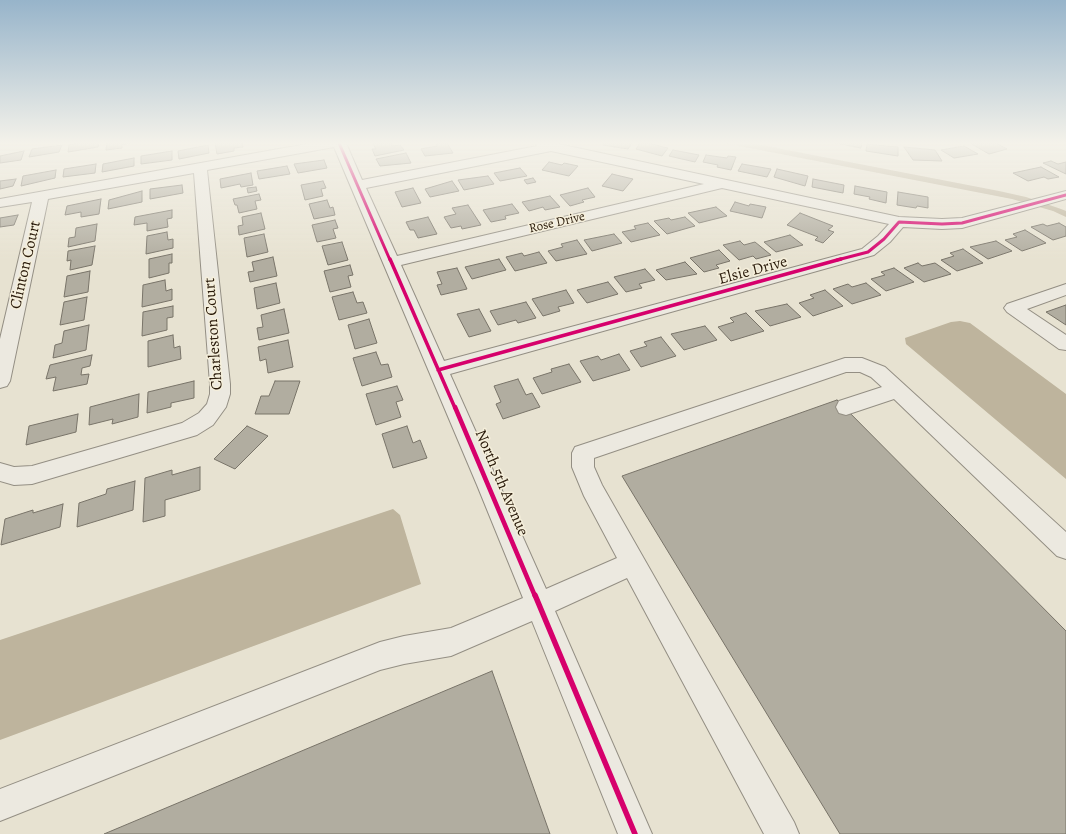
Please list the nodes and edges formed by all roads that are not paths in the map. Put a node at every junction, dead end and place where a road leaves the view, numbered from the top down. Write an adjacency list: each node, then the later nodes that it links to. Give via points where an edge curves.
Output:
1 (121, 182): 9 (street)
2 (201, 182): 19 (street, Charleston Court, via 220,384 216,407 206,420 189,429 32,475 14,476)
3 (356, 182): 7 (street, North 5th Avenue)
4 (372, 182): 7 (street)
5 (715, 182): 6 (street)
6 (724, 184): 11 (street); 12 (street, Rose Drive)
7 (357, 185): 12 (street, North 5th Avenue)
8 (1066, 195): 11 (street, via 962,223)
9 (41, 196): 10 (street); 16 (street, Clinton Court)
10 (0, 203)
11 (899, 222): 15 (street, Elsie Drive, via 868,252)
12 (391, 262): 15 (street, North 5th Avenue)
13 (1066, 288): 14 (street, via 1013,308)
14 (1066, 344)
15 (438, 370): 22 (street, North 5th Avenue)
16 (0, 381)
17 (896, 390): 18 (street); 20 (street); 21 (street, via 878,372 862,364 845,365 583,453 583,467 592,489)
18 (846, 407)
19 (0, 472)
20 (1066, 548)
21 (633, 563): 22 (street); 25 (street)
22 (540, 605): 23 (street, via 451,642 380,656); 24 (street, North 5th Avenue)
23 (0, 805)
24 (636, 834)
25 (782, 834)

